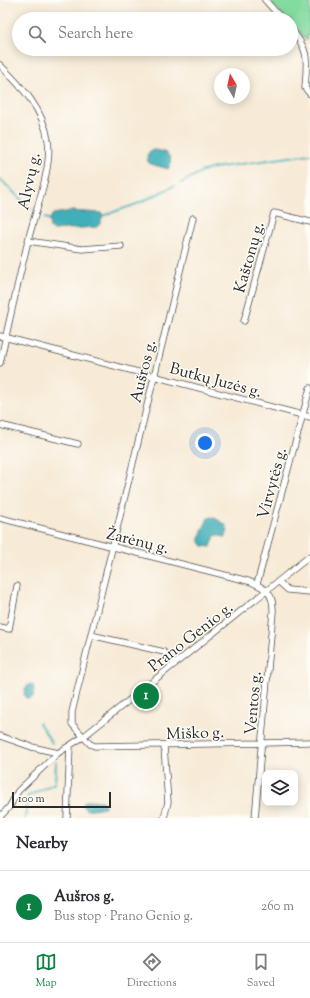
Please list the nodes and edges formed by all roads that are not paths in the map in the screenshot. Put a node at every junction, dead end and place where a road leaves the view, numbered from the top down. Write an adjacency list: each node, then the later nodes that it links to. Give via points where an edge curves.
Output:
1 (265, 0): 2 (street)
2 (276, 12)
3 (298, 37): 5 (street, via 303,42 307,57 305,88)
4 (0, 65): 8 (street, Alyvų g., via 35,105 48,141 47,164)
5 (310, 94)
6 (193, 218): 13 (street, Aušros g.)
7 (310, 222): 10 (street, Kaštonų g., via 274,213)
8 (28, 241): 9 (street, via 82,250); 11 (street, Alyvų g.)
9 (120, 246)
10 (244, 321)
11 (3, 337): 12 (street, Alyvų g.); 13 (street, Butkų Juzės g.)
12 (0, 363)
13 (154, 376): 15 (street, Butkų Juzės g.); 20 (street, Aušros g.)
14 (310, 388): 15 (street, Virvytės g.)
15 (302, 415): 16 (street, Butkų Juzės g.); 23 (street, Virvytės g.)
16 (310, 416)
17 (0, 425): 18 (street)
18 (78, 444)
19 (0, 518): 20 (street, Žarėnų g.)
20 (114, 547): 23 (street, Žarėnų g.); 28 (street, Aušros g.)
21 (310, 556): 22 (street, Prano Genio g.)
22 (279, 582): 25 (street, Prano Genio g.); 26 (street, via 288,590)
23 (257, 584): 25 (street, Žarėnų g.)
24 (17, 586): 27 (street, via 9,629)
25 (267, 592): 29 (street, Prano Genio g.); 32 (street, Ventos g., via 273,599 273,612)
26 (310, 592)
27 (0, 626)
28 (91, 635): 29 (street, via 164,652); 31 (street, Aušros g., via 72,718 72,724)
29 (175, 664): 31 (street, Prano Genio g.)
30 (0, 736): 36 (street)
31 (83, 737): 34 (street, Prano Genio g.); 35 (street, Miško g., via 95,746)
32 (261, 742): 33 (street, Miško g.); 35 (street, Miško g.); 40 (street, Ventos g.)
33 (310, 742)
34 (70, 746): 36 (street, Prano Genio g.); 38 (street)
35 (164, 746): 39 (street, via 168,795)
36 (58, 753): 37 (street, Prano Genio g., via 18,791)
37 (0, 817)
38 (67, 818)
39 (164, 818)
40 (255, 818)

